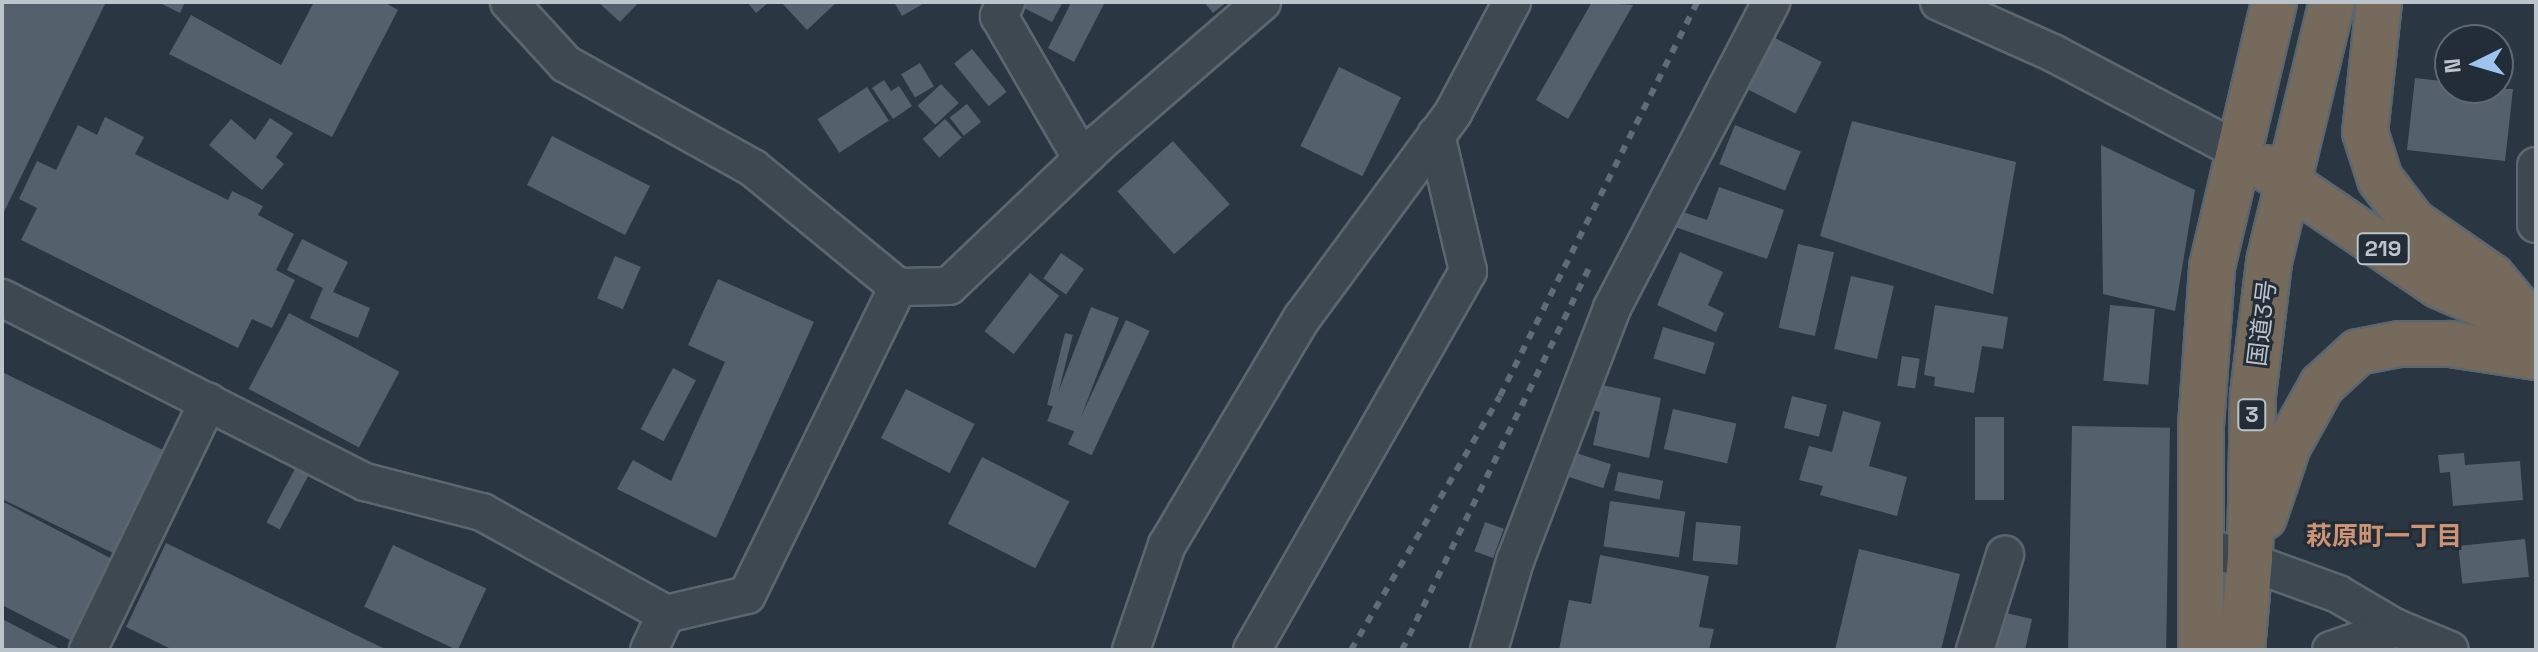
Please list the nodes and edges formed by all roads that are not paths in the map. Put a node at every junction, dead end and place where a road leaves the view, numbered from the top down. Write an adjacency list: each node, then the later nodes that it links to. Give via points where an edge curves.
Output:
1 (509, 2): 16 (street, via 566,64 753,168)
2 (1262, 2): 12 (street)
3 (1512, 2): 10 (street)
4 (1771, 2): 29 (street, via 1612,308 1515,561)
5 (1939, 2): 11 (street, via 2053,53)
6 (2274, 2): 11 (highway, 3)
7 (2332, 2): 14 (highway, 国道3号 / 3)
8 (2379, 2): 18 (highway, via 2365,132 2380,179 2413,222 2492,277)
9 (998, 7): 12 (street)
10 (1436, 135): 27 (street, via 1302,318 1167,545); 28 (street, via 1468,271)
11 (2241, 152): 14 (highway, 219); 20 (highway, 3, via 2212,267 2201,426)
12 (1082, 159): 16 (street, via 949,286)
13 (2536, 166): 15 (street)
14 (2289, 183): 18 (highway, 219, via 2438,285); 22 (highway, 国道3号 / 3, via 2269,262 2253,395)
15 (2536, 224)
16 (898, 287): 23 (street, via 747,595)
17 (2, 298): 19 (street)
18 (2535, 337): 22 (highway, via 2399,344 2358,352 2322,385 2288,446)
19 (208, 402): 23 (street, via 365,482 482,512); 25 (street)
20 (2203, 545): 22 (street); 31 (highway, 3)
21 (2005, 555): 30 (street)
22 (2250, 559): 24 (street, via 2338,594); 32 (highway, 国道3号 / 3)
23 (666, 614): 26 (street)
24 (2396, 628): 33 (street); 34 (street)
25 (88, 650)
26 (649, 650)
27 (1131, 650)
28 (1252, 650)
29 (1489, 650)
30 (1975, 650)
31 (2201, 650)
32 (2242, 650)
33 (2331, 650)
34 (2450, 650)

